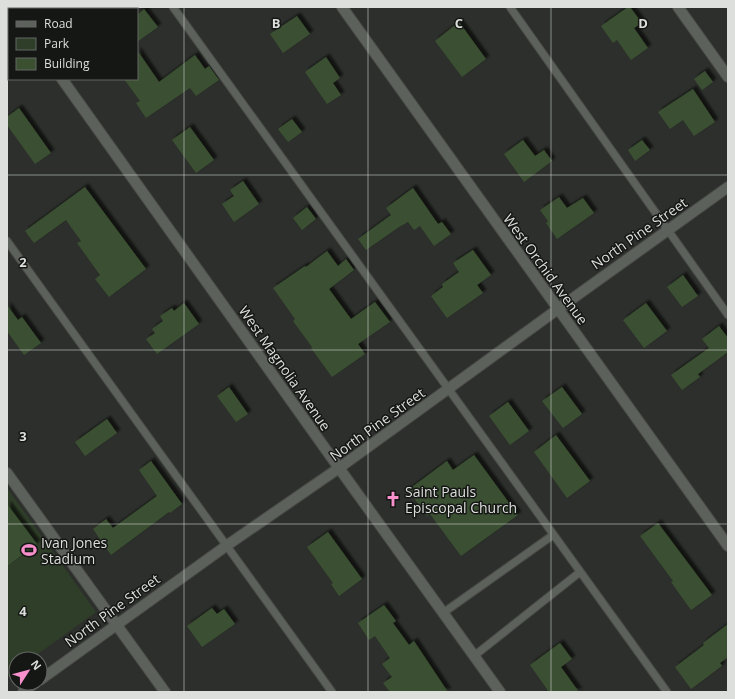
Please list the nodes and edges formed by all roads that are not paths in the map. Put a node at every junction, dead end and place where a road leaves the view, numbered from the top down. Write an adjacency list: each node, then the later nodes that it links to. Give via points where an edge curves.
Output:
1 (173, 7): 12 (lane)
2 (342, 7): 10 (street, West Orchid Avenue)
3 (510, 7): 8 (lane)
4 (678, 7): 5 (street)
5 (728, 77)
6 (63, 80): 13 (street, West Magnolia Avenue)
7 (728, 187): 8 (street, North Pine Street)
8 (668, 230): 10 (street, North Pine Street); 11 (lane)
9 (7, 241): 16 (lane)
10 (558, 309): 12 (street, North Pine Street); 17 (street, West Orchid Avenue)
11 (728, 315)
12 (448, 389): 13 (street, North Pine Street); 15 (lane)
13 (339, 468): 16 (street, North Pine Street); 19 (street, West Magnolia Avenue)
14 (7, 473): 20 (street)
15 (554, 535): 18 (lane); 19 (lane)
16 (226, 546): 20 (street, North Pine Street); 24 (lane)
17 (728, 546)
18 (580, 572): 21 (lane); 26 (lane)
19 (443, 613): 21 (street, West Magnolia Avenue)
20 (117, 624): 22 (street, North Pine Street); 23 (street)
21 (474, 656): 25 (street, West Magnolia Avenue)
22 (48, 674)
23 (165, 692)
24 (332, 692)
25 (500, 692)
26 (667, 692)

